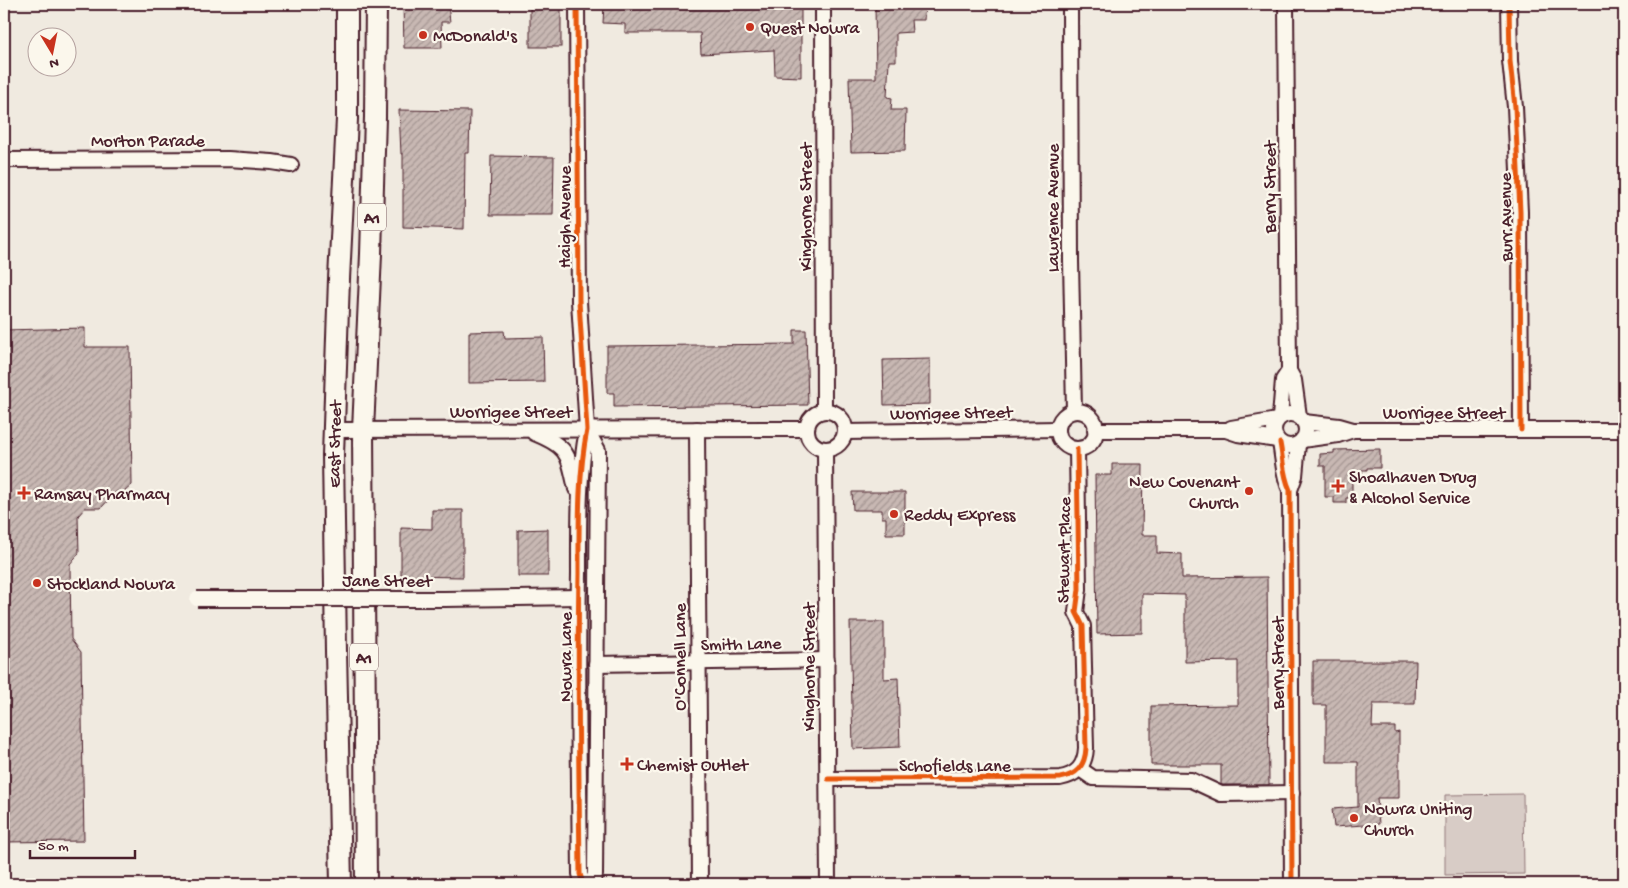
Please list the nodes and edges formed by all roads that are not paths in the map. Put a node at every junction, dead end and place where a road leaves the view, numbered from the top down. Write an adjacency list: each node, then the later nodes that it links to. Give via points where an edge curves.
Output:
1 (347, 4): 17 (highway, East Street / A1, via 347,119)
2 (376, 4): 18 (highway, East Street / A1, via 372,225)
3 (577, 4): 20 (street, Haigh Avenue, via 579,301)
4 (823, 4): 11 (street, Kinghorne Street)
5 (1070, 4): 12 (street, Lawrence Avenue)
6 (1286, 4): 10 (street, Berry Street)
7 (1509, 4): 25 (street, Burr Avenue, via 1520,212)
8 (4, 160): 9 (street, Morton Parade, via 228,158)
9 (291, 165)
10 (1289, 371): 13 (street, Berry Street, via 1283,380); 14 (street, Berry Street, via 1294,380)
11 (824, 411): 16 (street, via 810,419); 27 (street, via 840,417)
12 (1074, 411): 21 (street, via 1064,416); 22 (street, via 1086,414 1094,423)
13 (1278, 418): 14 (street, via 1289,414); 23 (street); 28 (street, via 1273,430)
14 (1301, 419): 24 (street, Worrigee Street); 29 (street, via 1306,433)
15 (697, 429): 16 (street, Worrigee Street); 20 (street, Worrigee Street); 39 (street, O'Connell Lane)
16 (807, 429): 30 (street, via 812,443)
17 (334, 430): 18 (street, Worrigee Street); 44 (highway, East Street / A1)
18 (363, 430): 19 (street, Worrigee Street); 45 (highway, East Street / A1)
19 (528, 430): 20 (street, Worrigee Street); 33 (street, Nowra Lane, via 551,440 567,454)
20 (587, 430): 33 (street, Nowra Lane); 34 (street, Nowra Lane, via 598,450)
21 (1058, 430): 27 (street, Worrigee Street); 31 (street, via 1064,443)
22 (1095, 430): 23 (street); 31 (street, via 1088,445)
23 (1226, 430): 28 (street)
24 (1353, 430): 25 (street, Worrigee Street); 29 (street, Worrigee Street)
25 (1521, 430): 26 (street, Worrigee Street)
26 (1624, 430)
27 (845, 432): 30 (street, via 836,446)
28 (1278, 441): 29 (street, via 1287,446); 32 (street, Berry Street)
29 (1300, 442): 32 (street, Berry Street)
30 (825, 449): 38 (street, Kinghorne Street)
31 (1077, 449): 41 (street, Stewart Place, via 1076,612 1083,626 1086,748)
32 (1290, 490): 43 (street, Berry Street)
33 (580, 504): 35 (street, Nowra Lane)
34 (598, 557): 35 (street, Nowra Lane); 37 (street, Nowra Lane)
35 (578, 597): 36 (street, Jane Street, bridge); 37 (street, Nowra Lane); 46 (street, Nowra Lane, via 580,874)
36 (196, 599)
37 (596, 634): 40 (street, Nowra Lane)
38 (827, 660): 39 (street, Smith Lane); 42 (street, Kinghorne Street)
39 (698, 662): 40 (street, Smith Lane); 48 (street, O'Connell Lane)
40 (596, 664): 47 (street, Nowra Lane, via 595,875)
41 (1080, 769): 42 (street, Schofields Lane, via 1060,778); 43 (street, via 1093,778 1191,780 1221,794)
42 (828, 779): 49 (street, Kinghorne Street)
43 (1292, 793): 50 (street, Berry Street)
44 (341, 884)
45 (366, 884)
46 (583, 884)
47 (592, 884)
48 (700, 884)
49 (828, 884)
50 (1292, 884)

